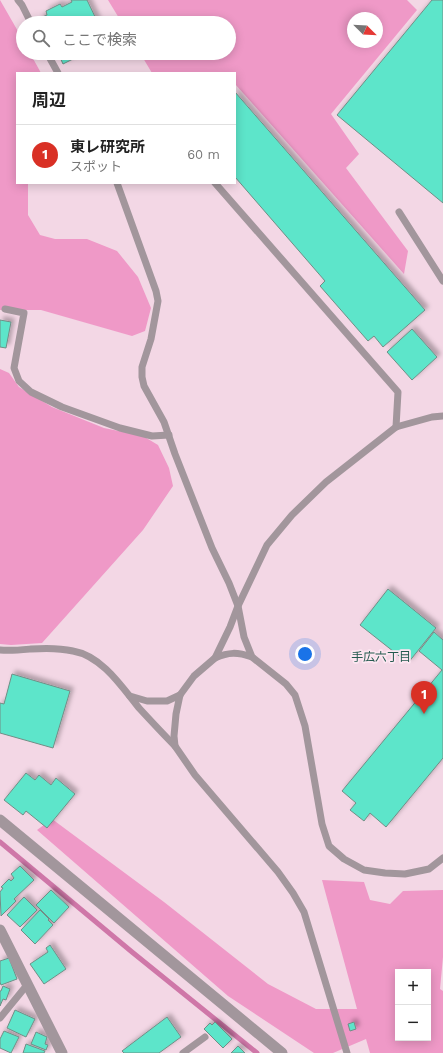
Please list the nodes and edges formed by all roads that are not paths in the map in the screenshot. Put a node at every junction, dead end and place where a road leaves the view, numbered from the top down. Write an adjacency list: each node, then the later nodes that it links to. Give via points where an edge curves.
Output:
1 (18, 0): 2 (lane)
2 (28, 16)
3 (51, 60): 4 (lane)
4 (57, 72)
5 (117, 184): 12 (lane, via 156,291 158,301 151,339 142,367 142,377)
6 (216, 184): 11 (lane, via 398,392)
7 (399, 212): 8 (lane)
8 (443, 281)
9 (5, 309): 12 (lane, via 24,313 14,368 19,381 31,392 62,407 120,428 152,436)
10 (443, 416): 11 (lane)
11 (396, 427): 13 (lane, via 326,482 292,515 268,545)
12 (169, 436): 13 (lane, via 212,548)
13 (238, 606): 15 (lane, via 244,637); 16 (lane)
14 (0, 650): 18 (lane, via 75,651 86,655 106,670)
15 (252, 657): 16 (lane, via 225,654); 21 (lane, via 286,684 295,695 306,726 322,824 329,846 344,860 364,870 385,873 405,874 429,869)
16 (215, 658): 17 (lane, via 194,676)
17 (180, 695): 18 (lane, via 167,701 147,701); 19 (lane, via 176,714)
18 (130, 696): 19 (lane)
19 (175, 746): 29 (lane, via 195,775 278,872 304,912)
20 (0, 820): 28 (street)
21 (443, 858)
22 (0, 930): 23 (street)
23 (27, 985): 24 (lane); 26 (street)
24 (0, 1018)
25 (205, 1037): 27 (lane)
26 (62, 1053)
27 (183, 1053)
28 (282, 1053)
29 (347, 1053)

